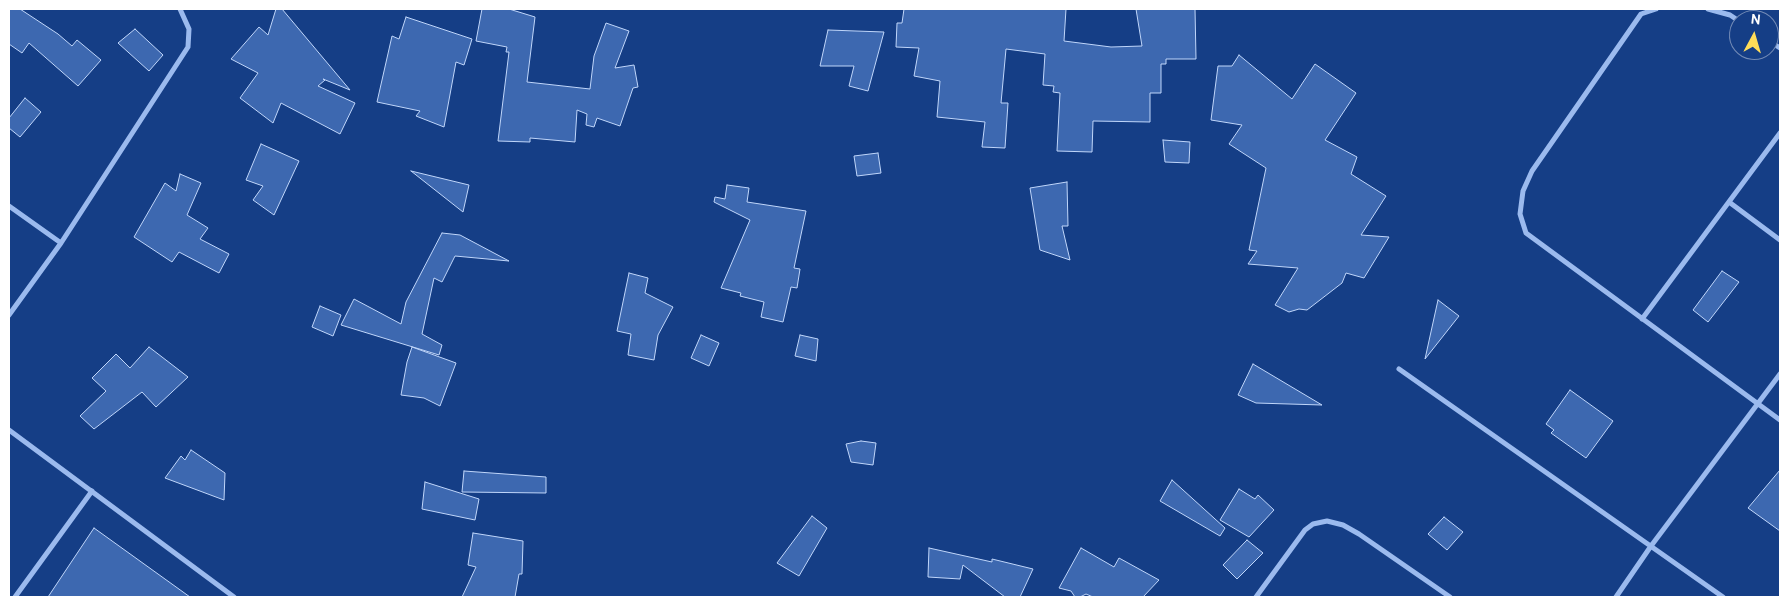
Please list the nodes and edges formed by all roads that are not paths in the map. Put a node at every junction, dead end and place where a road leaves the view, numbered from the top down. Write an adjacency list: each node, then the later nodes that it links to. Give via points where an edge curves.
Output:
1 (180, 9): 9 (street, via 189,29 188,47)
2 (1656, 9): 11 (street, via 1641,14 1532,170 1523,191 1520,214 1526,233)
3 (1708, 9): 4 (street)
4 (1729, 15)
5 (1780, 133): 6 (street)
6 (1729, 202): 8 (street); 11 (street)
7 (9, 206): 9 (street)
8 (1780, 240)
9 (61, 242): 10 (street)
10 (9, 315)
11 (1642, 319): 14 (street)
12 (1399, 369): 18 (street)
13 (1780, 374): 14 (street)
14 (1758, 404): 15 (street); 18 (street)
15 (1780, 420)
16 (9, 430): 17 (street)
17 (92, 491): 19 (street); 20 (street)
18 (1651, 546): 23 (street); 24 (street)
19 (15, 597)
20 (234, 597)
21 (1256, 597): 22 (street, via 1305,530 1313,524 1327,521 1359,534)
22 (1450, 597)
23 (1616, 597)
24 (1722, 597)

